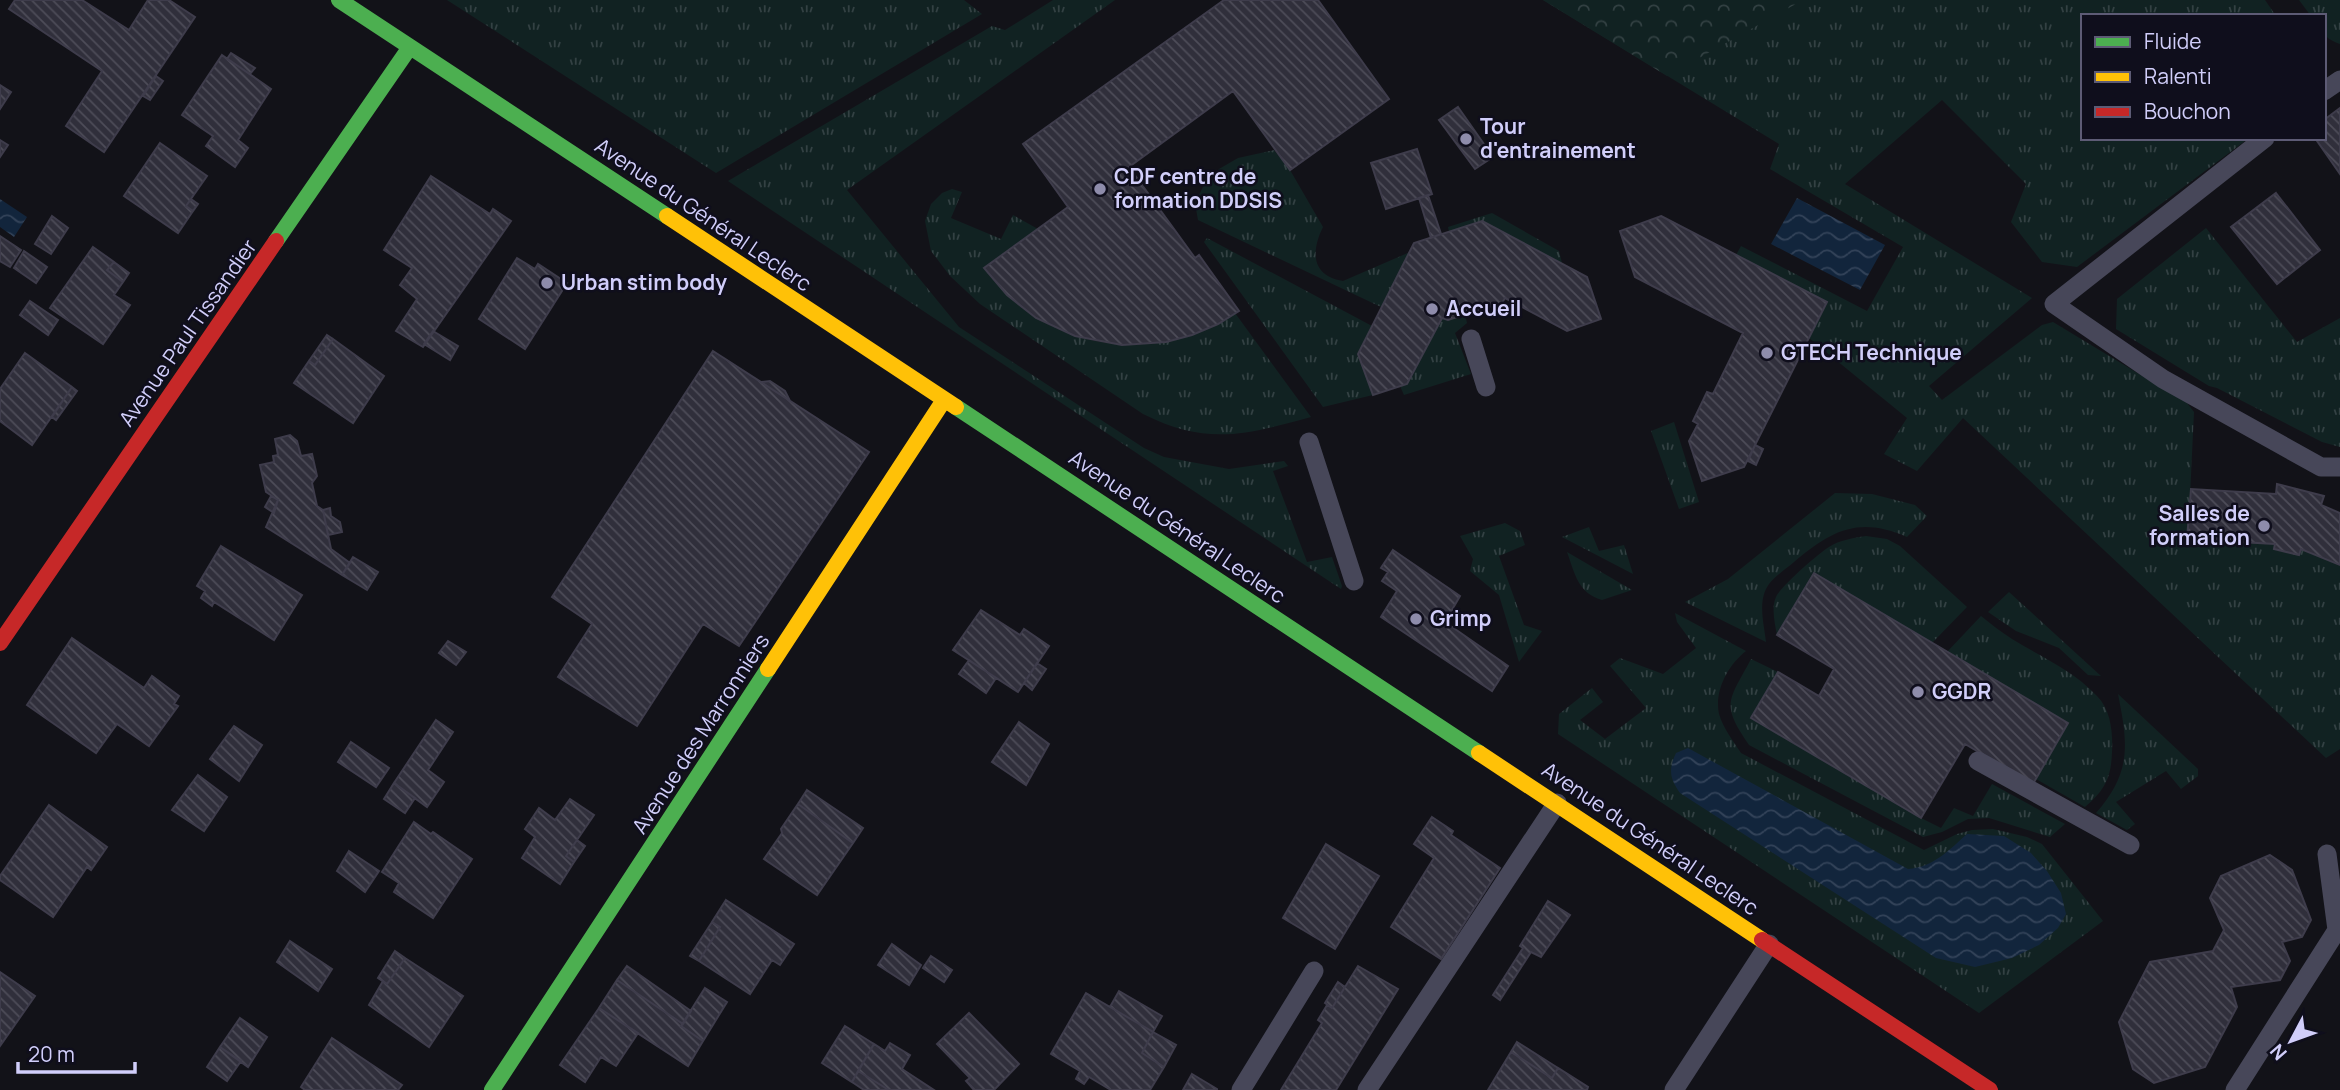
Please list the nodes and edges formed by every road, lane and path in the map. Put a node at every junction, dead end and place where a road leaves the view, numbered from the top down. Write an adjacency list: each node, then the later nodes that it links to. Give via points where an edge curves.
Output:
1 (339, 0): 3 (main road, Avenue du Général Leclerc)
2 (385, 9): 3 (main road)
3 (410, 47): 7 (main road, Avenue du Général Leclerc); 11 (main road, Avenue Paul Tissandier)
4 (2262, 140): 9 (lane, via 2054,304 2163,379 2321,467)
5 (1471, 339): 6 (lane)
6 (1486, 387)
7 (944, 400): 13 (main road, Avenue du Général Leclerc); 19 (main road, Avenue des Marronniers)
8 (1309, 443): 10 (lane)
9 (2340, 467)
10 (1354, 581)
11 (0, 643)
12 (1978, 761): 14 (lane)
13 (1557, 803): 17 (main road, Avenue du Général Leclerc); 21 (lane)
14 (2130, 845)
15 (2327, 854): 16 (lane)
16 (2338, 928): 24 (lane)
17 (1769, 944): 22 (lane); 23 (main road, Avenue du Général Leclerc)
18 (1314, 971): 20 (lane)
19 (492, 1090)
20 (1241, 1090)
21 (1367, 1090)
22 (1674, 1090)
23 (1990, 1090)
24 (2235, 1090)

